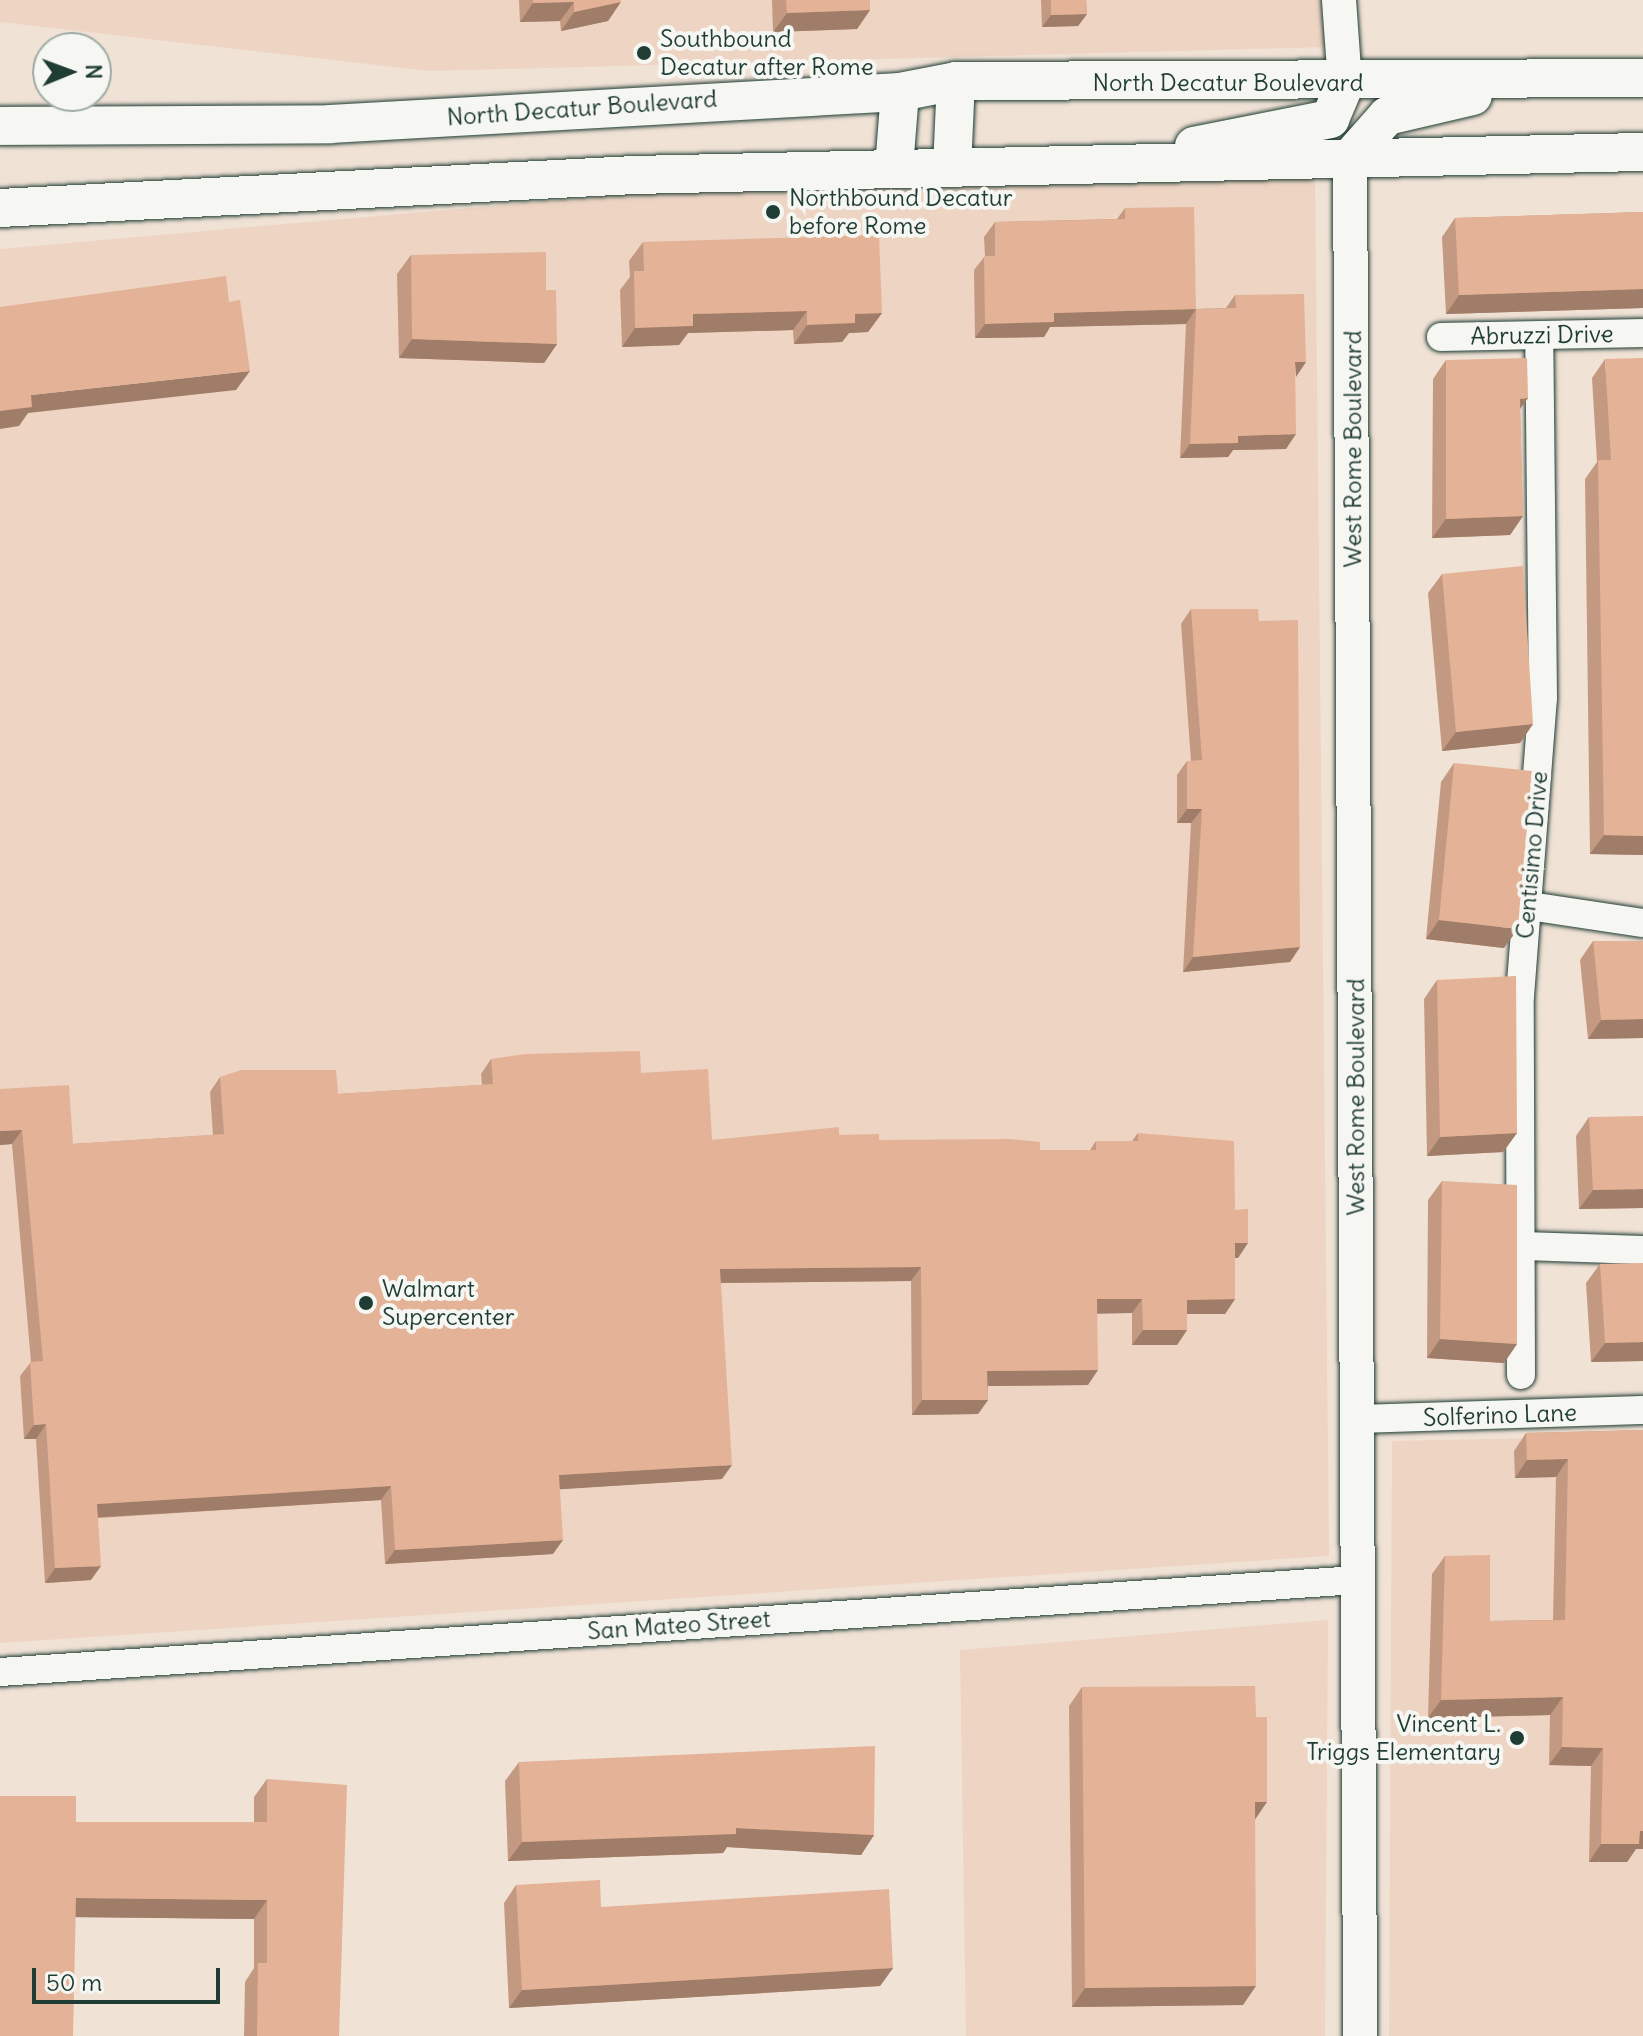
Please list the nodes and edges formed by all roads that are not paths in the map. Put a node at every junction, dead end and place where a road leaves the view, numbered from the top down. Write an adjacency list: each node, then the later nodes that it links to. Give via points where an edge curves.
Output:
1 (1339, 0): 5 (street)
2 (1643, 78): 3 (main road, North Decatur Boulevard)
3 (1531, 80): 5 (main road, North Decatur Boulevard); 9 (main road, via 1387,116)
4 (956, 81): 5 (main road, North Decatur Boulevard); 6 (main road, North Decatur Boulevard); 12 (main road)
5 (1345, 83): 10 (main road, via 1330,119)
6 (900, 92): 7 (main road, North Decatur Boulevard, via 272,127); 11 (main road)
7 (0, 126)
8 (1643, 152): 9 (main road)
9 (1350, 158): 10 (main road); 23 (street, West Rome Boulevard)
10 (1125, 162): 12 (main road)
11 (894, 168): 12 (main road); 13 (main road)
12 (952, 168)
13 (0, 208)
14 (1643, 333): 15 (street, Abruzzi Drive)
15 (1539, 336): 16 (street, Abruzzi Drive); 17 (street, Centisimo Drive, via 1542,738)
16 (1441, 337)
17 (1529, 906): 18 (street); 19 (street, Centisimo Drive, via 1520,996)
18 (1643, 923)
19 (1523, 1246): 20 (street); 21 (street, Centisimo Drive)
20 (1643, 1250)
21 (1521, 1375)
22 (1643, 1410): 23 (street, Solferino Lane)
23 (1357, 1419): 24 (street, West Rome Boulevard)
24 (1358, 1580): 25 (street, San Mateo Street); 26 (street, West Rome Boulevard)
25 (0, 1672)
26 (1360, 2036)

